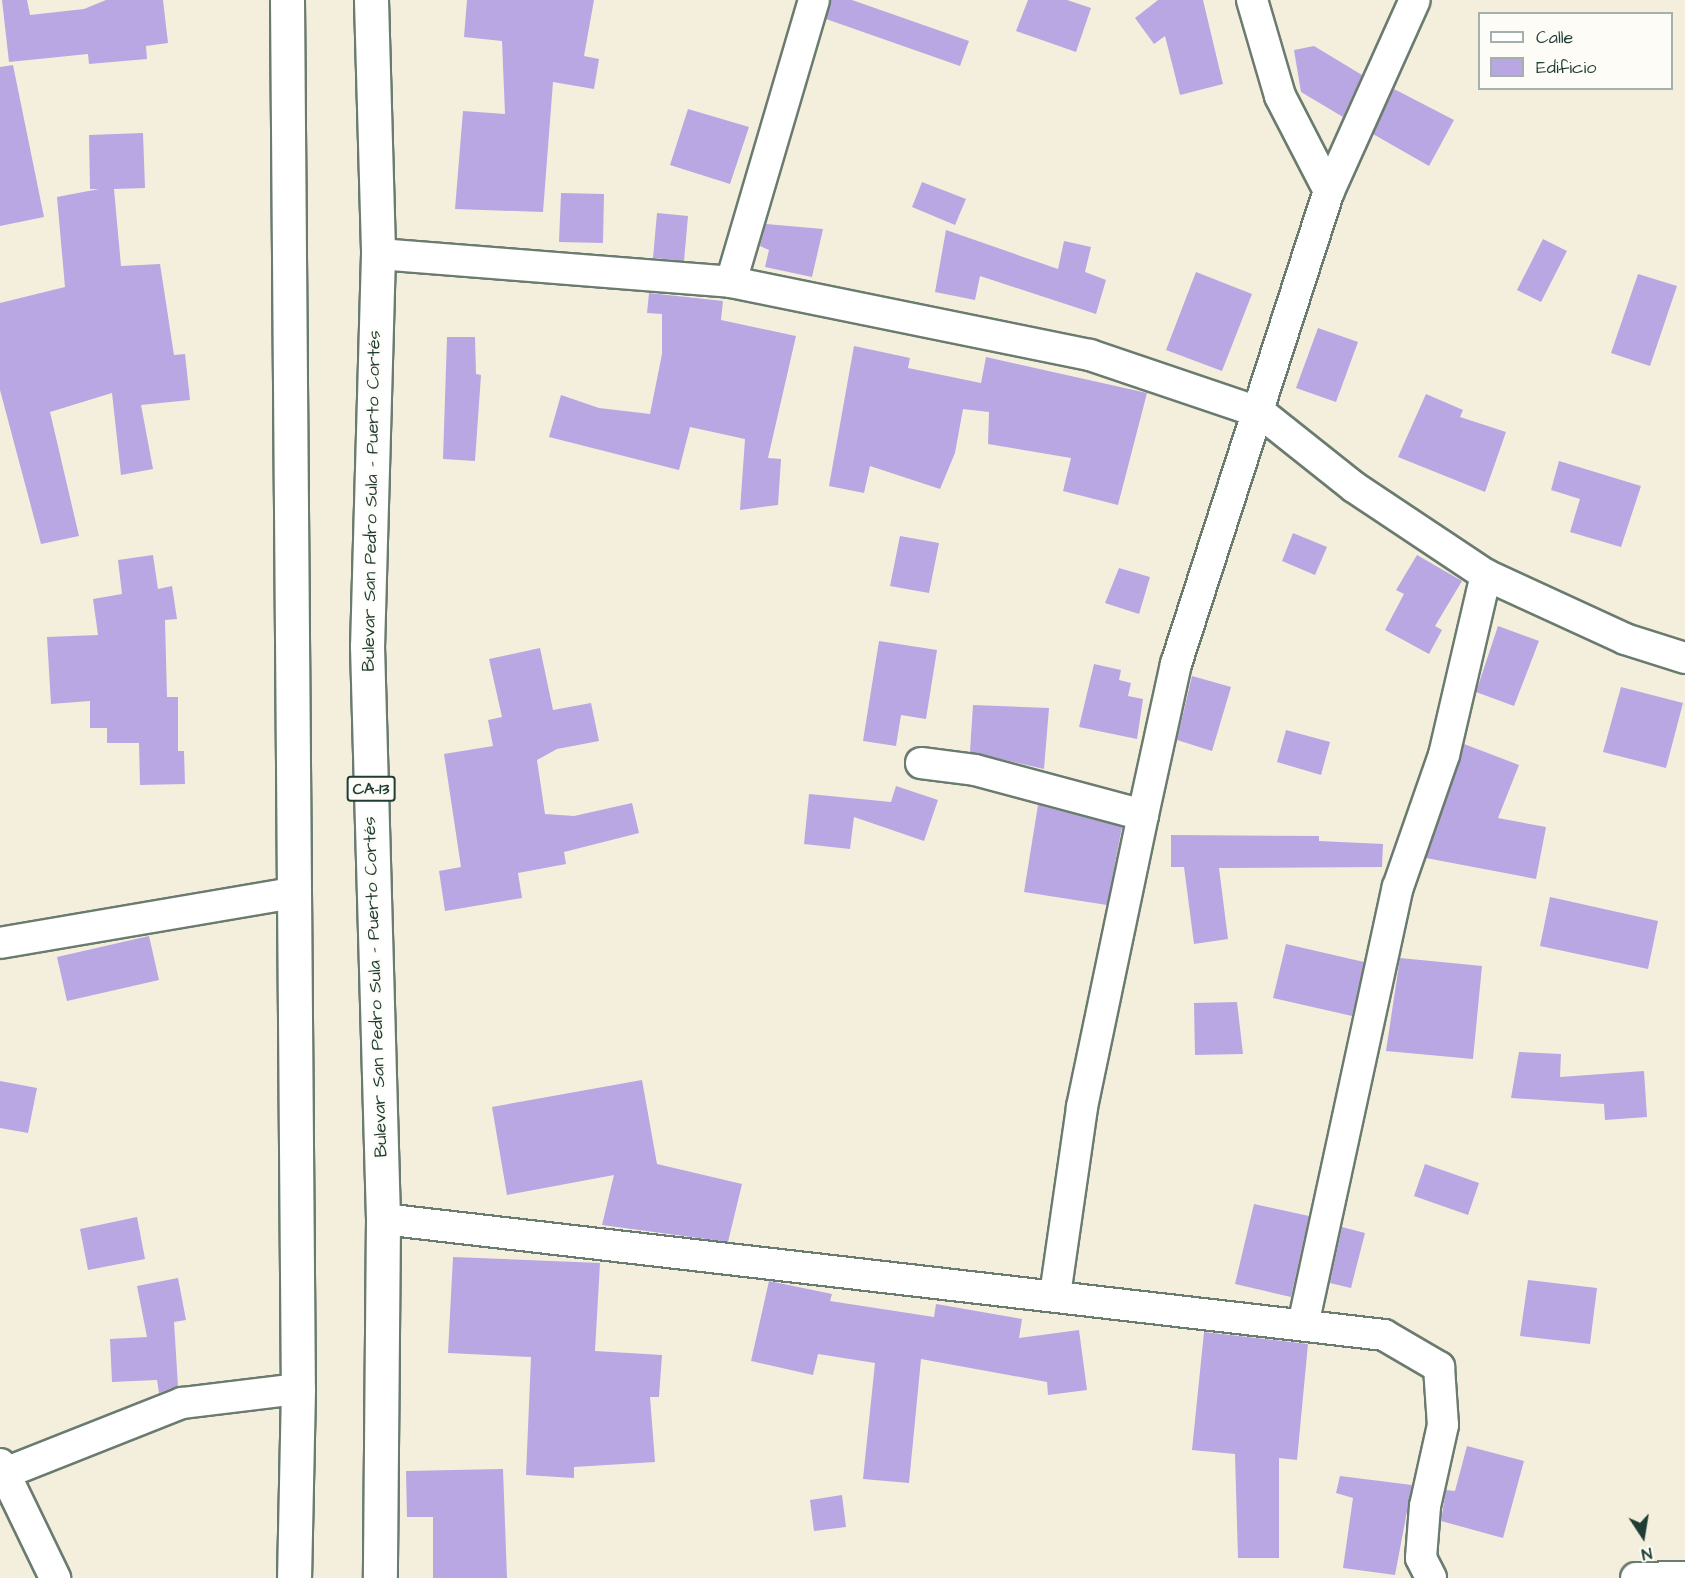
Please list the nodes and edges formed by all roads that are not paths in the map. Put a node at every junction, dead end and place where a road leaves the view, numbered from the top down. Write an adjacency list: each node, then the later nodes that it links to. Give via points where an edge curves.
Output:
1 (287, 0): 14 (highway)
2 (370, 0): 7 (highway, Bulevar San Pedro Sula - Puerto Cortés / CA-13)
3 (814, 0): 8 (street)
4 (1252, 0): 6 (street, via 1280,96)
5 (1415, 0): 6 (street)
6 (1329, 191): 9 (street)
7 (378, 254): 8 (street); 16 (highway, Bulevar San Pedro Sula - Puerto Cortés / CA-13, via 367,646)
8 (731, 282): 9 (street, via 1090,355)
9 (1261, 413): 10 (street, via 1354,488); 13 (street, via 1176,664)
10 (1486, 575): 11 (street, via 1625,639); 18 (street, via 1444,755 1398,887)
11 (1685, 658)
12 (921, 763): 13 (street, via 975,770)
13 (1143, 815): 17 (street, via 1082,1107)
14 (292, 893): 15 (street); 19 (highway)
15 (0, 943)
16 (383, 1219): 17 (street); 24 (highway, Bulevar San Pedro Sula - Puerto Cortés / CA-13)
17 (1055, 1295): 18 (street)
18 (1303, 1325): 25 (street, via 1384,1335 1439,1367 1443,1425 1425,1506 1421,1558)
19 (298, 1389): 20 (street, via 182,1403); 23 (highway)
20 (1, 1471): 22 (street)
21 (1685, 1576): 26 (street)
22 (55, 1578)
23 (294, 1578)
24 (380, 1578)
25 (1431, 1578)
26 (1636, 1578)

